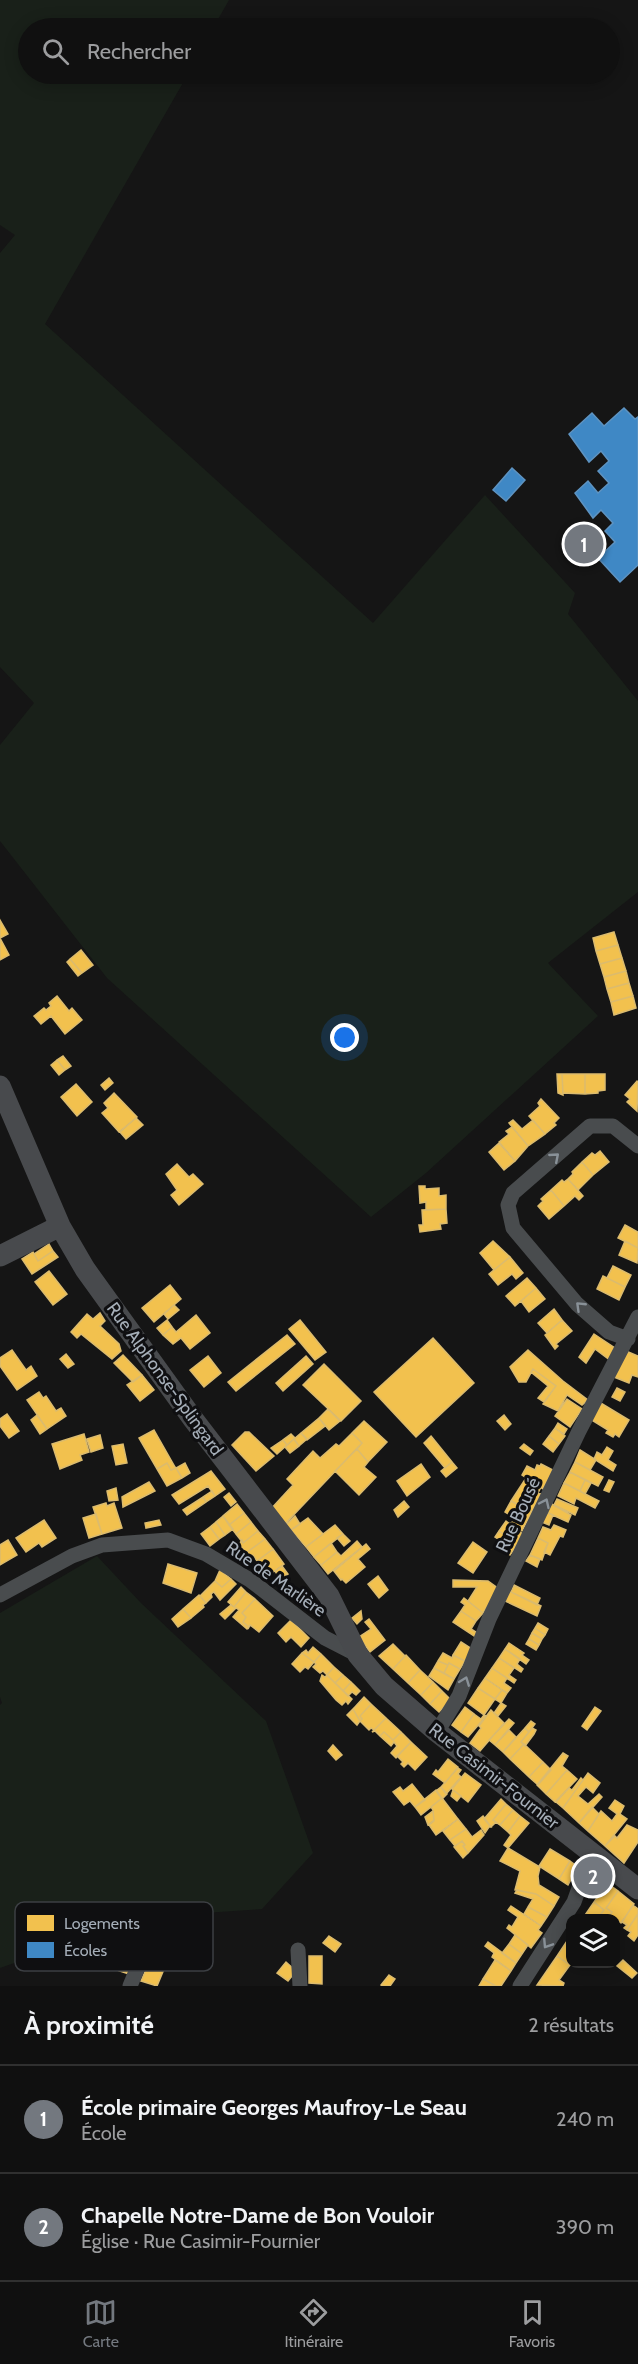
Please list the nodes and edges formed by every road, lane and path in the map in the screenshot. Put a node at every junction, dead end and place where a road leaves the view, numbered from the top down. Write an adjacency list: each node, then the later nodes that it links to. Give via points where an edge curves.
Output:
1 (0, 1086): 3 (street, Rue Alphonse-Splingard)
2 (638, 1146): 6 (street, one-way to 2, via 609,1332 578,1304 513,1228 508,1205 513,1193 590,1126 613,1126)
3 (60, 1226): 4 (street); 8 (street, Rue Alphonse-Splingard, via 85,1269 145,1353 329,1596)
4 (0, 1256)
5 (638, 1317): 6 (street, Rue Bousé)
6 (628, 1339): 9 (street, Rue Bousé, one-way to 6, via 459,1696 489,1619)
7 (0, 1595): 8 (street, Rue de Marlière, via 72,1556 102,1545 168,1540 224,1564 325,1638)
8 (358, 1654): 9 (street, Rue Casimir-Fournier, via 384,1686)
9 (437, 1732): 10 (street, Rue Casimir-Fournier)
10 (595, 1855): 11 (street, Rue Casimir-Fournier); 16 (street, one-way to 16, via 574,1902)
11 (638, 1889)
12 (298, 1950): 15 (street)
13 (136, 1971): 14 (street)
14 (130, 1986)
15 (300, 1986)
16 (520, 1986)

